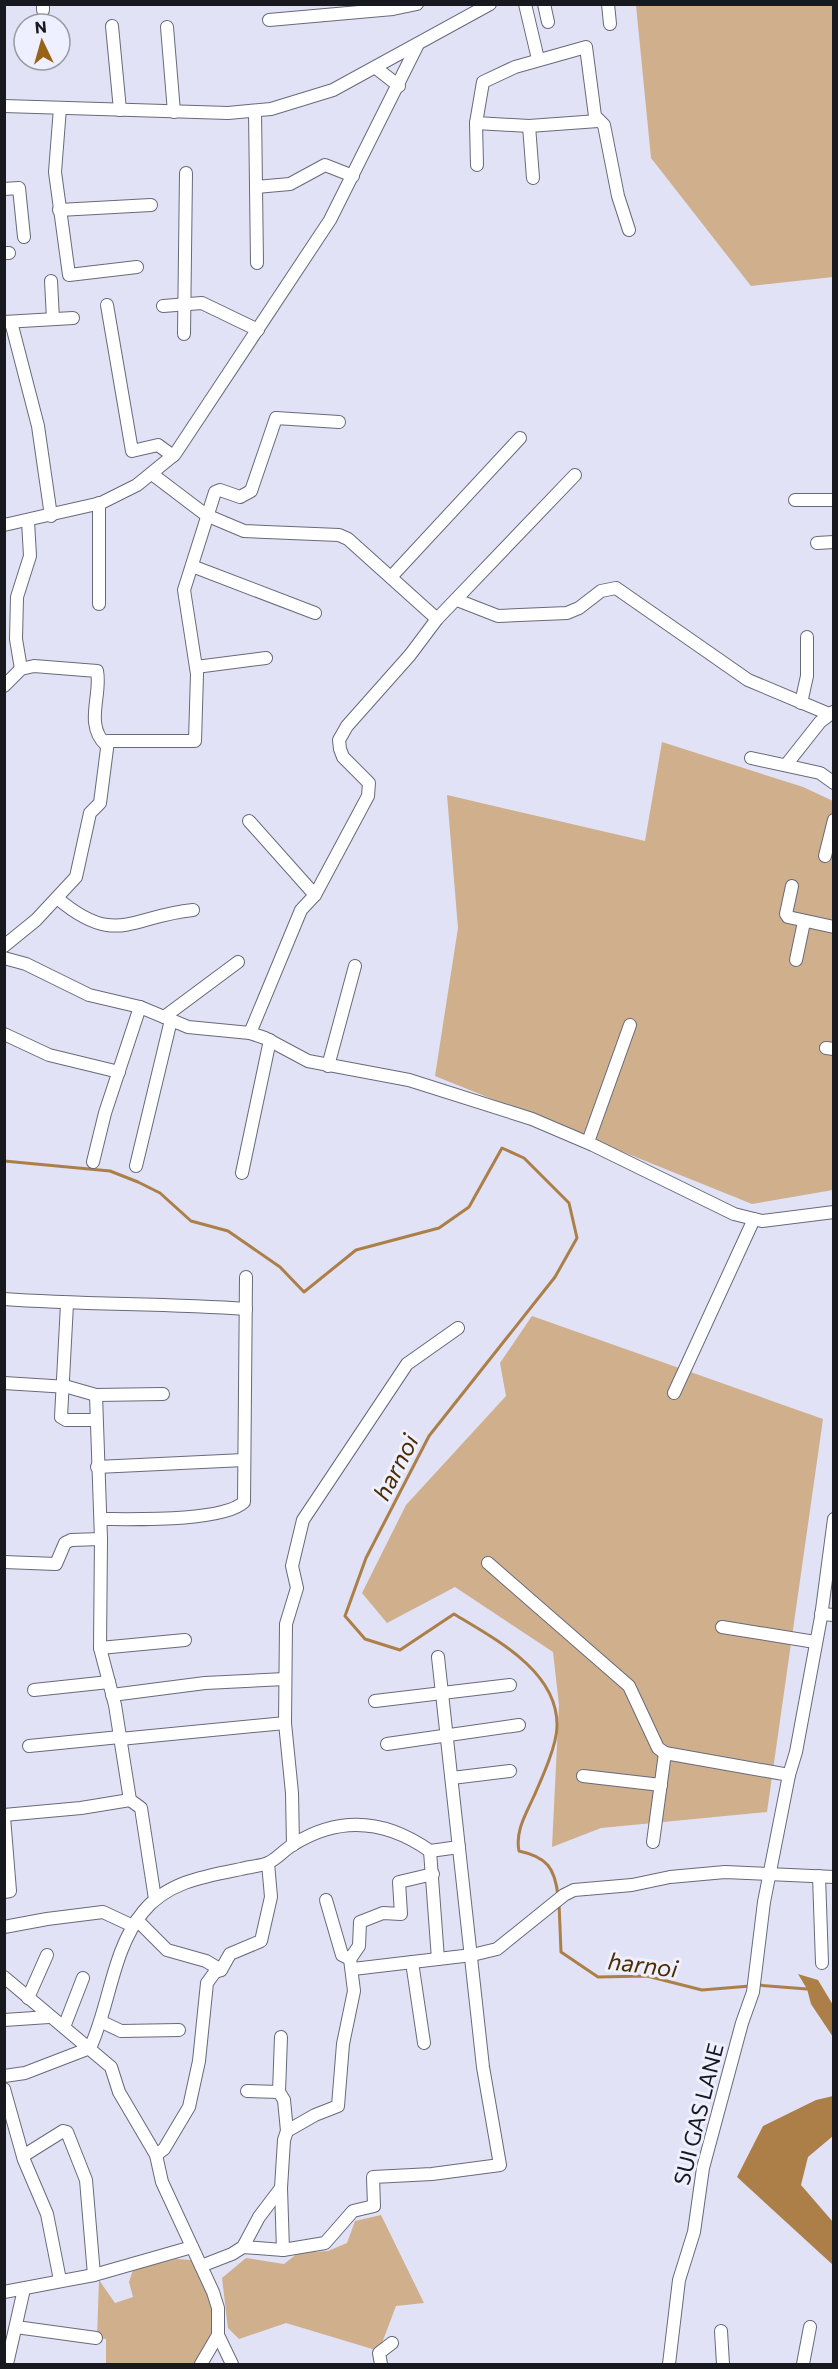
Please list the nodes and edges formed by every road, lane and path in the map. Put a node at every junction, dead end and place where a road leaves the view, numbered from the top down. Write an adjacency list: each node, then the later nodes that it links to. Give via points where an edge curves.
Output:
1 (417, 4): 6 (street)
2 (490, 4): 11 (street)
3 (525, 4): 12 (street)
4 (544, 4): 7 (street)
5 (608, 4): 8 (street)
6 (269, 20)
7 (548, 22)
8 (610, 24)
9 (112, 26): 17 (street)
10 (167, 27): 19 (street)
11 (417, 46): 13 (street); 14 (street)
12 (538, 59): 20 (street, via 588,48); 21 (street, via 483,82)
13 (376, 68): 14 (street); 18 (street, via 322,94)
14 (399, 86): 25 (street)
15 (4, 106): 16 (street)
16 (60, 108): 17 (street); 30 (street, via 55,172)
17 (120, 110): 19 (street)
18 (255, 111): 19 (street); 27 (street)
19 (174, 112)
20 (598, 121): 22 (street); 31 (street, via 604,125)
21 (476, 123): 22 (street); 23 (street)
22 (530, 126): 26 (street)
23 (477, 165)
24 (186, 173): 37 (street)
25 (353, 176): 27 (street, via 325,165 290,184); 42 (street, via 330,220)
26 (533, 178)
27 (256, 187): 33 (street)
28 (4, 189): 32 (street, via 19,188)
29 (151, 205): 30 (street)
30 (59, 210): 34 (street, via 69,275)
31 (629, 230)
32 (24, 237)
33 (257, 263)
34 (137, 267)
35 (51, 281): 40 (street)
36 (107, 305): 46 (street, via 132,451 158,444)
37 (184, 305): 38 (street); 42 (street, via 202,303); 43 (street)
38 (163, 306)
39 (72, 318): 40 (street)
40 (52, 319): 41 (street)
41 (8, 322): 53 (street, via 38,426)
42 (258, 330): 46 (street)
43 (184, 334)
44 (339, 422): 52 (street, via 276,418 251,491 240,497 215,492)
45 (520, 438): 59 (street)
46 (173, 456): 47 (street)
47 (152, 474): 51 (street); 52 (street)
48 (575, 475): 60 (street)
49 (795, 500): 50 (street)
50 (834, 500)
51 (99, 503): 53 (street); 61 (street)
52 (206, 515): 58 (street); 59 (street, via 244,531 348,539)
53 (51, 516): 54 (street)
54 (28, 520): 55 (street); 67 (street, via 30,556 17,597 16,639)
55 (4, 525)
56 (834, 542): 57 (street)
57 (817, 543)
58 (192, 566): 62 (street); 66 (street, via 184,590)
59 (391, 577): 63 (street)
60 (457, 600): 63 (street); 69 (street, via 498,616 567,613 601,591 616,588 748,680)
61 (99, 604)
62 (315, 613)
63 (437, 619): 79 (street, via 339,740 343,757 370,788)
64 (807, 637): 69 (street, via 807,676)
65 (266, 658): 66 (street)
66 (196, 667): 71 (street, via 195,741 108,741)
67 (21, 669): 68 (street); 71 (street, via 34,666 99,673 93,710)
68 (4, 686)
69 (801, 703): 70 (street)
70 (831, 713): 73 (street)
71 (106, 745): 80 (street, via 100,803 90,813 76,877)
72 (752, 758): 73 (street)
73 (786, 765): 74 (street, via 820,773)
74 (834, 783)
75 (834, 820): 77 (street)
76 (249, 821): 79 (street)
77 (825, 856)
78 (792, 886): 82 (street, via 786,914)
79 (315, 895): 92 (street, via 301,910)
80 (57, 898): 81 (street, via 79,917 99,924 125,926); 84 (street)
81 (193, 910)
82 (804, 922): 83 (street); 85 (street)
83 (834, 927)
84 (4, 946)
85 (796, 960)
86 (5, 962): 89 (street, via 26,964 89,995)
87 (238, 962): 90 (street)
88 (356, 966): 95 (street)
89 (140, 1007): 90 (street); 96 (street)
90 (168, 1019): 92 (street, via 188,1027); 99 (street)
91 (630, 1025): 97 (street)
92 (250, 1033): 94 (street)
93 (4, 1034): 96 (street, via 49,1055)
94 (270, 1040): 95 (street, via 308,1061); 100 (street)
95 (328, 1066): 97 (street, via 409,1080 532,1119)
96 (119, 1072): 98 (street)
97 (588, 1142): 102 (street, via 704,1201)
98 (93, 1162)
99 (136, 1166)
100 (242, 1173)
101 (834, 1212): 102 (street)
102 (754, 1219): 110 (street)
103 (246, 1277): 106 (street)
104 (4, 1299): 105 (street)
105 (67, 1304): 106 (street); 109 (street)
106 (246, 1309): 114 (street)
107 (458, 1328): 127 (street, via 407,1364 303,1520 291,1566 297,1588 286,1624)
108 (4, 1383): 109 (street)
109 (62, 1386): 112 (street); 113 (street, via 61,1417)
110 (674, 1393)
111 (163, 1394): 112 (street)
112 (96, 1395): 113 (street)
113 (96, 1420): 115 (street)
114 (244, 1460): 115 (street); 116 (street, via 242,1505 178,1519)
115 (97, 1467): 116 (street)
116 (101, 1519): 118 (street)
117 (834, 1519): 121 (street, SUI GAS LANE)
118 (101, 1539): 119 (street, via 65,1543 56,1564); 125 (street)
119 (4, 1562)
120 (488, 1563): 140 (street, via 629,1686 658,1748)
121 (827, 1615): 124 (street, SUI GAS LANE)
122 (722, 1628): 124 (street)
123 (185, 1640): 125 (street)
124 (815, 1642): 142 (street, SUI GAS LANE)
125 (100, 1648): 128 (street)
126 (438, 1657): 131 (street)
127 (285, 1679): 132 (street, via 205,1683); 134 (street)
128 (109, 1682): 130 (street); 132 (street)
129 (510, 1685): 131 (street)
130 (34, 1690)
131 (442, 1691): 133 (street); 136 (street)
132 (112, 1695): 137 (street)
133 (375, 1701)
134 (285, 1723): 137 (street); 150 (street)
135 (519, 1725): 136 (street)
136 (447, 1734): 138 (street); 144 (street)
137 (120, 1738): 139 (street); 146 (street)
138 (387, 1744)
139 (29, 1746)
140 (665, 1753): 142 (street); 145 (street)
141 (510, 1771): 144 (street)
142 (789, 1775): 154 (street, SUI GAS LANE)
143 (583, 1776): 145 (street)
144 (452, 1778): 151 (street)
145 (661, 1785): 149 (street)
146 (130, 1800): 147 (street); 159 (street, via 141,1808)
147 (4, 1816): 148 (street)
148 (5, 1839): 158 (street, via 10,1891)
149 (653, 1842)
150 (293, 1845): 152 (street, via 316,1832 351,1824 385,1827); 153 (street)
151 (459, 1847): 152 (street); 164 (street)
152 (430, 1851): 155 (street)
153 (268, 1863): 159 (street, via 193,1879); 169 (street, via 271,1897 261,1941 230,1954)
154 (769, 1873): 156 (street); 164 (street, via 725,1872 574,1890 497,1949); 207 (street, SUI GAS LANE, via 753,1992 703,2168 694,2232 679,2280)
155 (433, 1874): 165 (street); 168 (street, via 399,1882 401,1914 383,1912 360,1922 359,1946)
156 (819, 1876): 157 (street); 167 (street)
157 (834, 1877)
158 (4, 1892)
159 (155, 1899): 161 (street)
160 (326, 1900): 168 (street, via 342,1955)
161 (135, 1923): 162 (street, via 103,1912); 169 (street, via 167,1950 206,1961); 175 (street, via 114,1974)
162 (4, 1927)
163 (47, 1955): 172 (street)
164 (472, 1955): 165 (street); 191 (street, via 483,2067 500,2165 374,2177 374,2206 353,2211 325,2243)
165 (438, 1959): 166 (street)
166 (412, 1962): 168 (street); 179 (street)
167 (822, 1963)
168 (352, 1964): 185 (street, via 354,1990 343,2044 338,2106)
169 (221, 1970): 186 (street, via 207,1983 199,2061 189,2107 164,2149)
170 (4, 1977): 172 (street)
171 (83, 1978): 176 (street)
172 (28, 1998): 173 (street)
173 (49, 2017): 174 (street); 176 (street)
174 (4, 2020)
175 (102, 2022): 177 (street, via 120,2031); 180 (street)
176 (64, 2027): 180 (street)
177 (179, 2030)
178 (281, 2037): 184 (street)
179 (424, 2043)
180 (90, 2048): 181 (street, via 26,2073); 186 (street, via 111,2067 118,2092)
181 (4, 2076)
182 (4, 2089): 187 (street)
183 (247, 2091): 184 (street)
184 (279, 2092): 185 (street, via 284,2100)
185 (287, 2131): 188 (street)
186 (156, 2155): 189 (street, via 162,2182)
187 (23, 2156): 193 (street, via 67,2132 86,2180); 194 (street, via 47,2214)
188 (281, 2188): 190 (street, via 258,2217); 191 (street)
189 (192, 2247): 192 (street); 193 (street)
190 (243, 2247): 191 (street); 192 (street)
191 (283, 2250)
192 (201, 2266): 200 (street, via 218,2308)
193 (94, 2275): 194 (street)
194 (60, 2280): 195 (street)
195 (24, 2289): 196 (street); 197 (street)
196 (4, 2292)
197 (16, 2327): 201 (street); 203 (street)
198 (810, 2327): 209 (street)
199 (721, 2331): 208 (street)
200 (218, 2335): 204 (street); 205 (street)
201 (96, 2338)
202 (392, 2343): 206 (street, via 379,2353)
203 (7, 2364)
204 (201, 2364)
205 (232, 2364)
206 (378, 2364)
207 (669, 2364)
208 (723, 2364)
209 (803, 2364)

